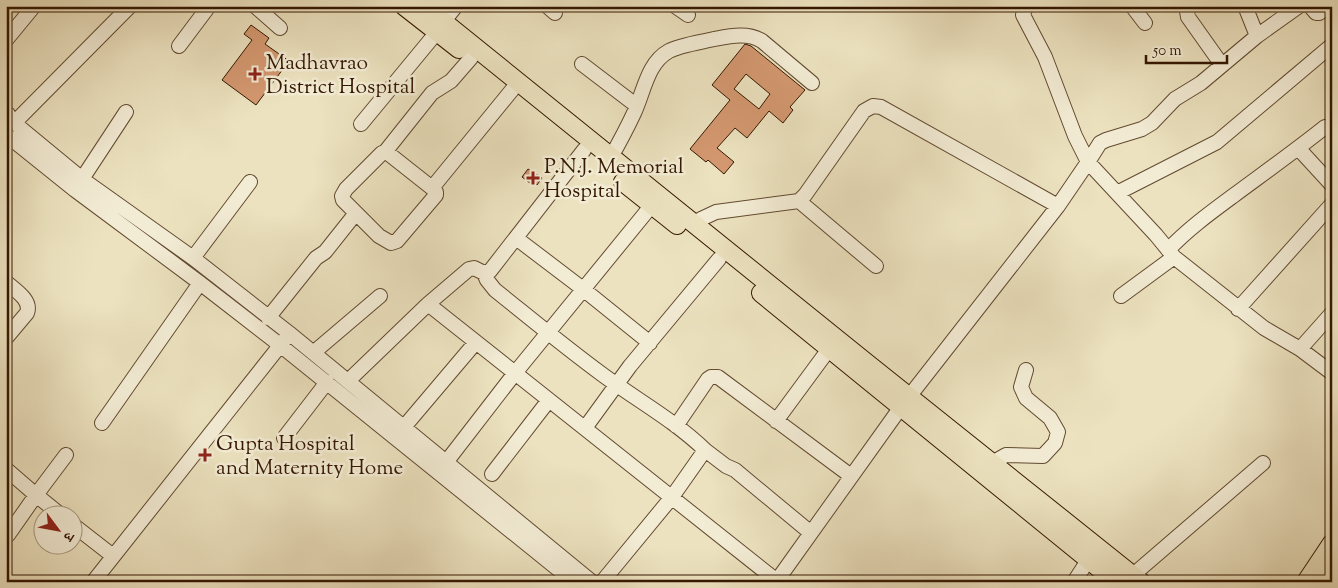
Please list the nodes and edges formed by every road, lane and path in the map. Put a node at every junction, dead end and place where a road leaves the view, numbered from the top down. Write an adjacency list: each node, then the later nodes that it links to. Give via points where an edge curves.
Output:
1 (34, 6): 21 (street)
2 (130, 6): 31 (street)
3 (209, 6): 22 (street)
4 (255, 6): 19 (street)
5 (404, 6): 18 (main road)
6 (424, 6): 18 (main road)
7 (456, 6): 18 (street)
8 (676, 6): 16 (street)
9 (1026, 6): 38 (street, via 1023,15)
10 (1132, 6): 17 (street)
11 (1190, 6): 26 (street, via 1188,17)
12 (1245, 6): 20 (street)
13 (1299, 6): 20 (street)
14 (1310, 6): 15 (street, via 1319,14)
15 (1330, 6)
16 (688, 16)
17 (1144, 23)
18 (440, 27): 24 (main road); 32 (street); 37 (main road)
19 (280, 28)
20 (1257, 36): 26 (street)
21 (6, 40)
22 (179, 46)
23 (1331, 48): 44 (street, via 1217,142)
24 (471, 58): 28 (main road); 36 (street, via 451,81 432,93)
25 (582, 64): 29 (street)
26 (1222, 65): 38 (street, via 1175,99 1152,123 1100,143)
27 (812, 83): 29 (street, via 756,36 725,37 671,50 660,57 647,77)
28 (512, 90): 35 (main road); 43 (street)
29 (637, 106): 37 (street)
30 (126, 112): 39 (street)
31 (10, 123): 39 (street); 58 (street, via 74,190)
32 (361, 124)
33 (1325, 127): 34 (street)
34 (1298, 148): 41 (street); 52 (street, via 1181,236)
35 (584, 150): 42 (main road); 51 (street)
36 (386, 152): 43 (street); 49 (street, via 343,193 343,200)
37 (611, 158): 42 (main road)
38 (1088, 162): 44 (street); 48 (street)
39 (82, 179): 53 (street)
40 (250, 182): 53 (street)
41 (1332, 184)
42 (637, 186): 47 (main road); 50 (main road)
43 (432, 188): 49 (street, via 436,192 435,197 394,242 379,236)
44 (1117, 192): 52 (street)
45 (799, 201): 48 (street, via 864,111 873,106 881,107); 50 (street, via 716,212 701,218); 55 (street)
46 (1332, 204): 63 (street)
47 (652, 205): 54 (main road); 59 (street)
48 (1058, 206): 82 (street)
49 (356, 213): 65 (street)
50 (695, 225): 82 (main road)
51 (516, 238): 56 (street, via 490,271); 59 (street)
52 (1171, 253): 61 (street); 63 (street)
53 (193, 258): 65 (street)
54 (720, 258): 70 (street); 72 (main road)
55 (876, 266)
56 (484, 273): 62 (street, via 469,269); 66 (street, via 495,290)
57 (6, 282): 68 (street, via 26,301 29,309)
58 (200, 283): 71 (street); 84 (street)
59 (583, 289): 66 (street); 70 (street)
60 (380, 296): 74 (street)
61 (1121, 296)
62 (428, 304): 69 (street); 78 (street)
63 (1238, 308): 73 (street)
64 (1332, 312): 73 (street)
65 (268, 318): 67 (street)
66 (548, 332): 76 (street); 80 (street)
67 (289, 334): 71 (street); 74 (street)
68 (6, 338)
69 (476, 342): 76 (street); 86 (street)
70 (650, 344): 80 (street)
71 (280, 345): 79 (street); 105 (street)
72 (829, 349): 82 (main road); 83 (street)
73 (1300, 349): 77 (street)
74 (313, 353): 78 (street)
75 (1026, 370): 92 (street, via 1021,387 1026,398 1050,418 1058,432 1055,443 1043,456 1006,455)
76 (515, 373): 81 (street); 91 (street)
77 (1332, 373)
78 (348, 381): 86 (street)
79 (327, 382): 88 (street); 110 (street)
80 (616, 385): 85 (street); 87 (street)
81 (549, 400): 87 (street); 95 (street)
82 (905, 401): 92 (main road); 96 (street); 104 (main road)
83 (776, 421): 85 (street, via 715,376 708,379); 96 (street)
84 (102, 423)
85 (676, 426): 89 (street)
86 (404, 427): 91 (street)
87 (585, 428): 98 (street)
88 (284, 438)
89 (704, 450): 98 (street); 101 (street, via 735,470)
90 (66, 455): 97 (street)
91 (446, 461): 111 (street)
92 (992, 463): 104 (main road)
93 (1262, 463): 107 (street)
94 (6, 469): 97 (street)
95 (492, 474)
96 (851, 476): 101 (street)
97 (36, 495): 99 (street); 102 (street)
98 (672, 497): 108 (street); 112 (street)
99 (50, 506)
100 (82, 532): 105 (street)
101 (811, 533): 108 (street)
102 (8, 535)
103 (1332, 543): 115 (main road)
104 (1093, 553): 107 (main road); 113 (street); 114 (main road)
105 (113, 556): 109 (street)
106 (1332, 565): 116 (main road)
107 (1137, 578)
108 (776, 581)
109 (93, 582)
110 (574, 582)
111 (592, 582)
112 (602, 582)
113 (1074, 582)
114 (1116, 582)
115 (1306, 582)
116 (1321, 582)

